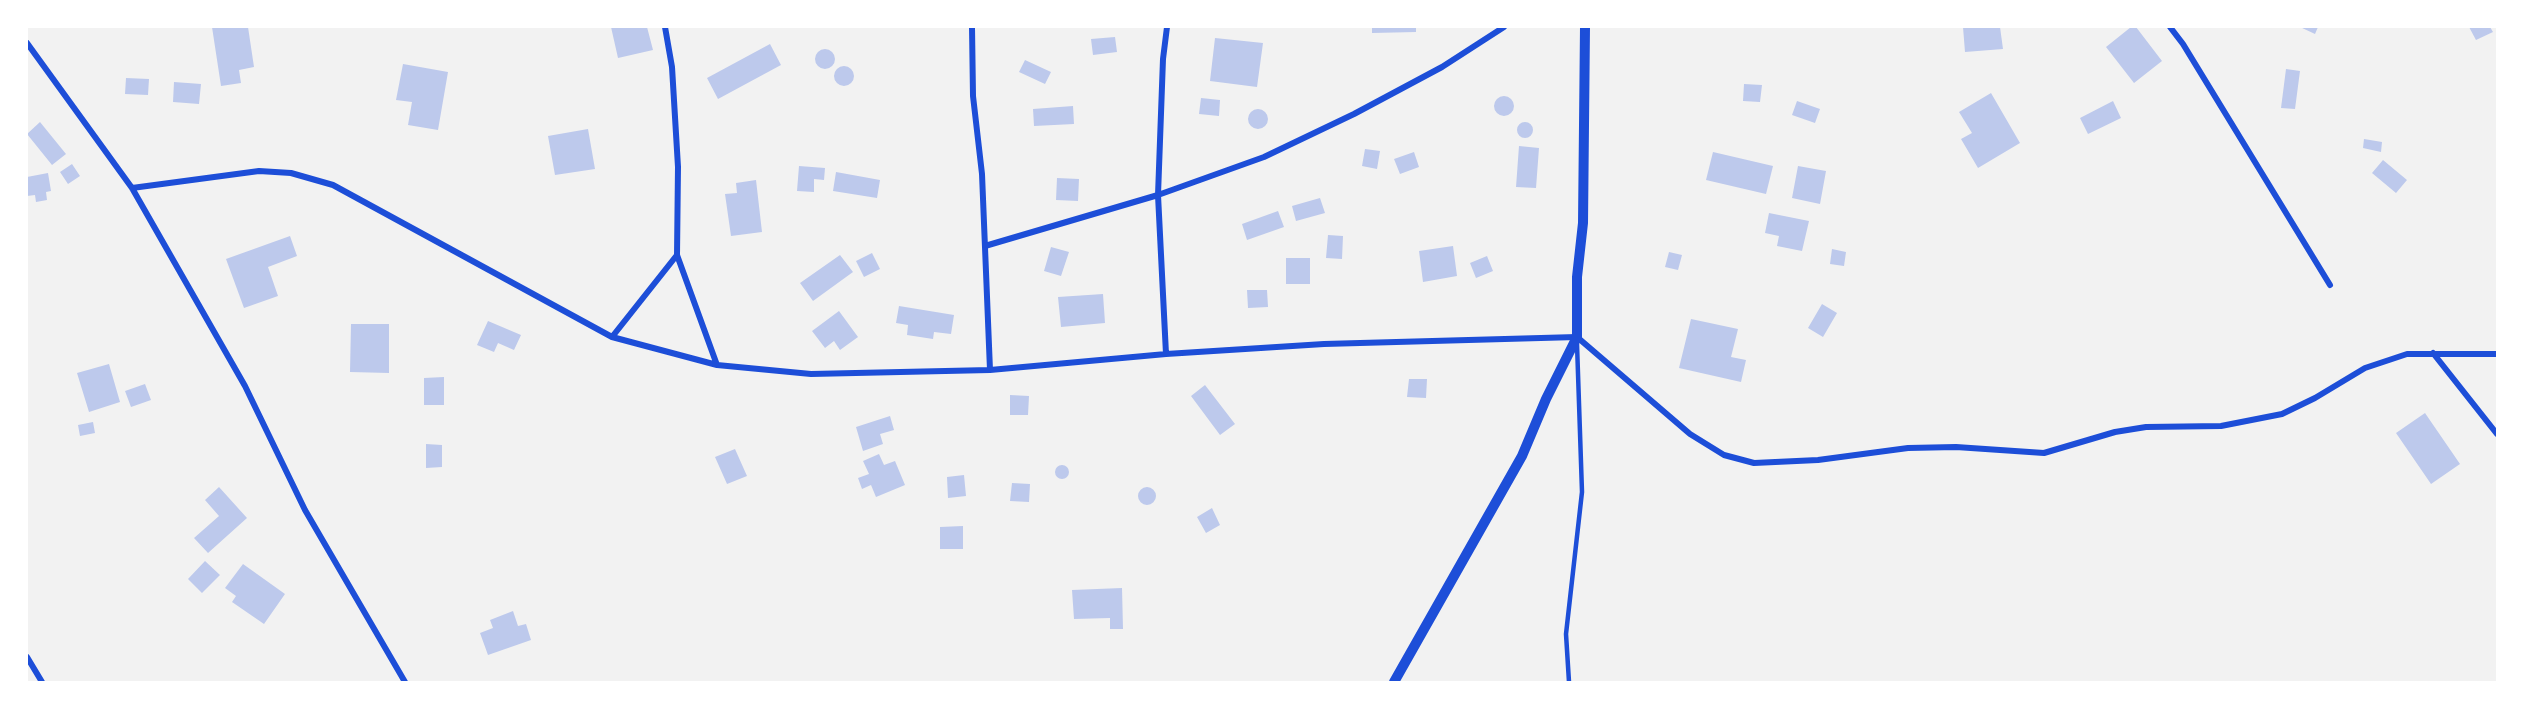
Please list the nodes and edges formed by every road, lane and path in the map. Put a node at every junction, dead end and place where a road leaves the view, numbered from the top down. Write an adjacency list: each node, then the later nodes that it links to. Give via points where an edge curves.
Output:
1 (665, 27): 11 (street, via 672,67 678,167)
2 (972, 27): 10 (street, via 973,96)
3 (1167, 27): 9 (street)
4 (1504, 27): 9 (street, via 1442,67 1354,114 1264,157)
5 (1585, 27): 14 (street, via 1583,223 1576,277)
6 (2170, 27): 12 (street)
7 (27, 43): 8 (street)
8 (132, 188): 13 (street, via 259,171 291,173 333,185); 23 (street, via 245,387 305,510)
9 (1158, 195): 10 (street); 16 (street)
10 (985, 246): 19 (street)
11 (676, 255): 13 (street); 18 (street)
12 (2330, 285)
13 (612, 337): 18 (street)
14 (1577, 337): 15 (street, via 1690,434 1724,455 1754,463 1818,460 1908,448 2044,453 2146,427 2221,426 2282,414 2365,368 2407,354); 16 (street, via 1324,344); 24 (street, via 1522,456); 25 (lane, via 1582,492 1566,633)
15 (2433, 353): 17 (street); 20 (street)
16 (1167, 354): 19 (street)
17 (2497, 354)
18 (717, 365): 19 (street, via 811,375)
19 (990, 370)
20 (2497, 435)
21 (27, 657): 22 (street)
22 (42, 682)
23 (405, 682)
24 (1394, 682)
25 (1569, 682)

